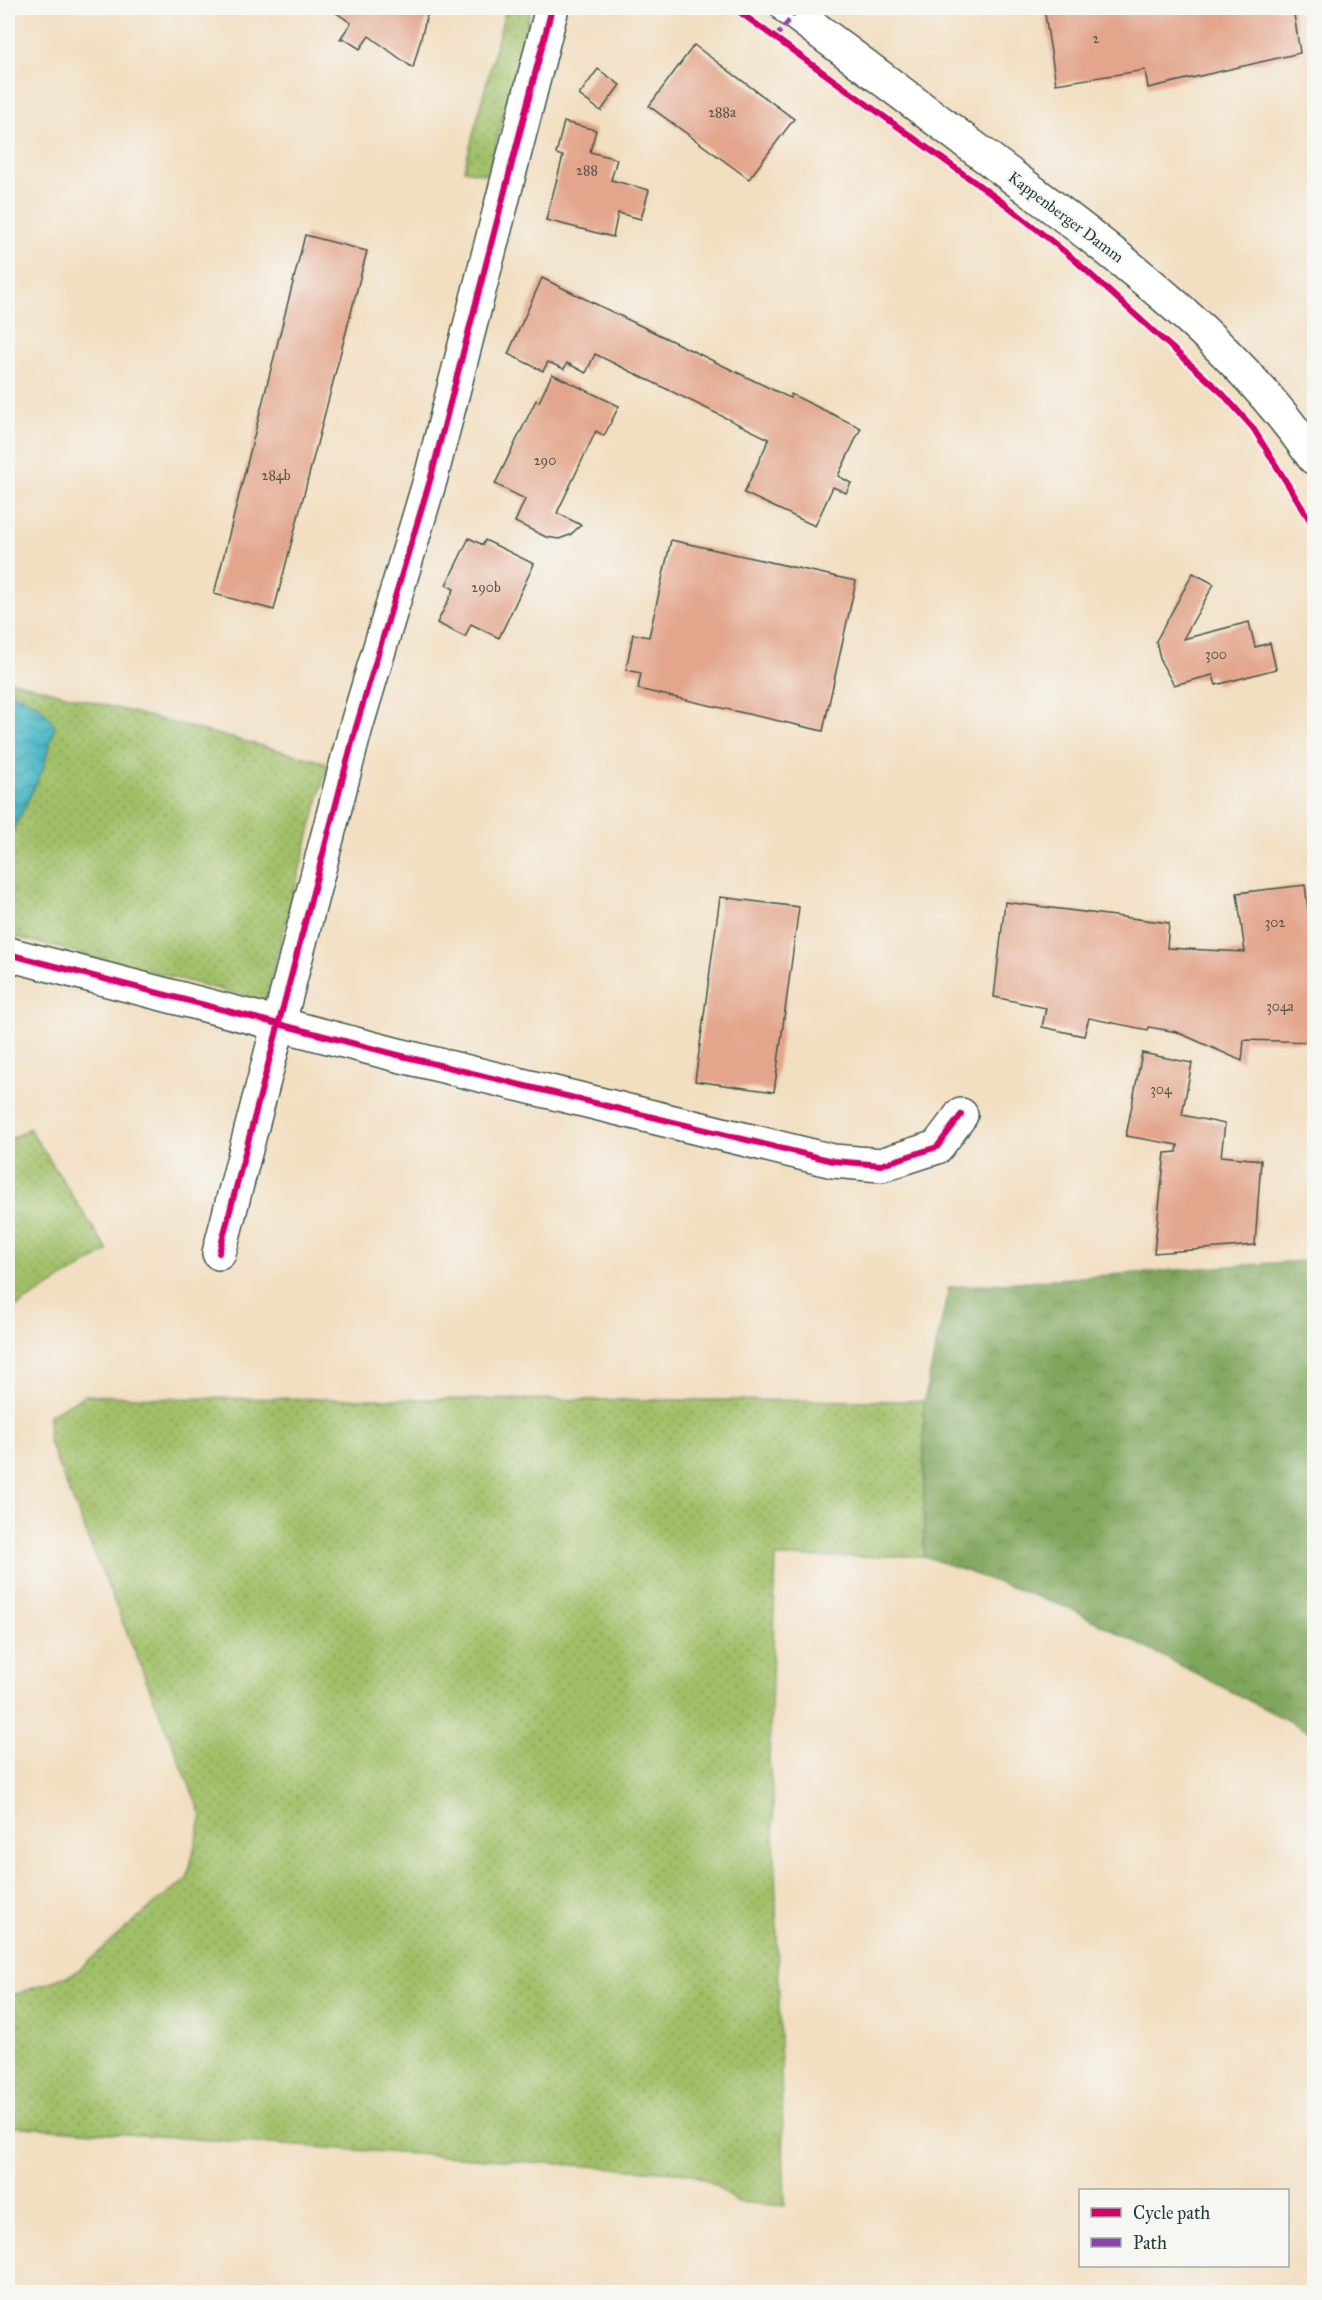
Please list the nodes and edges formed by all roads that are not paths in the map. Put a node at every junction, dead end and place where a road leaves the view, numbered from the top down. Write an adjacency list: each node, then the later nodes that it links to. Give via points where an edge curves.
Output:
1 (552, 8): 5 (street, via 431,477 356,727)
2 (788, 8): 3 (street, Kappenberger Damm, via 1119,257 1236,363 1296,431)
3 (1314, 458)
4 (8, 954): 5 (street)
5 (277, 1024): 6 (street, via 833,1161 881,1165 937,1148); 7 (street)
6 (961, 1115)
7 (219, 1252)

